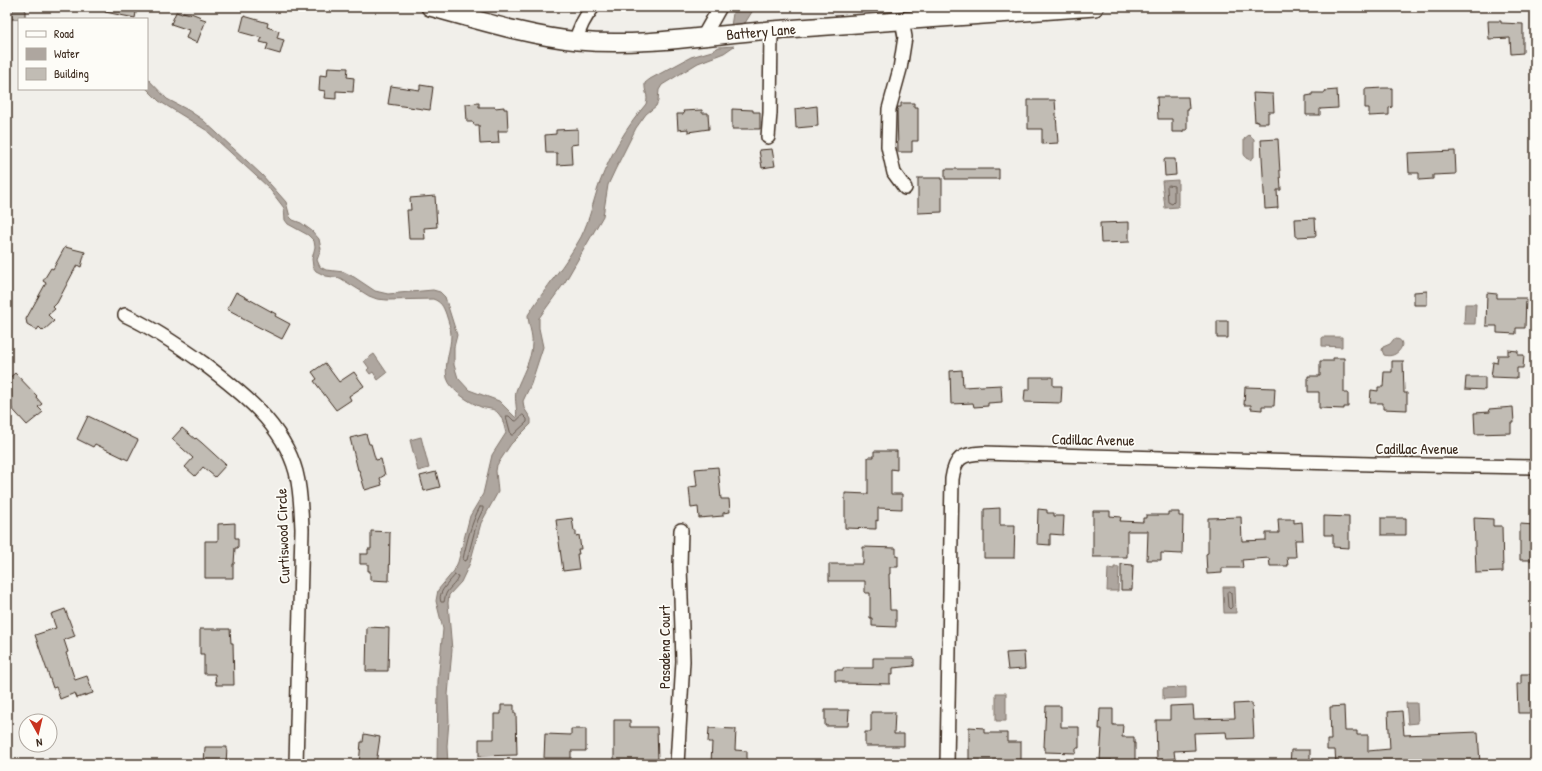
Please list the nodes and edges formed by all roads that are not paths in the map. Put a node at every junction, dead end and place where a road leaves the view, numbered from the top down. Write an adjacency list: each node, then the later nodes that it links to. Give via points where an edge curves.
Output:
1 (430, 7): 8 (main road, Battery Lane, via 531,33)
2 (593, 7): 8 (street, via 582,21)
3 (720, 7): 7 (street)
4 (1095, 7): 5 (main road, Battery Lane)
5 (902, 21): 6 (main road, Battery Lane); 10 (street, via 905,37 900,69 889,109 888,146 894,173)
6 (771, 30): 7 (main road, Battery Lane); 9 (street)
7 (703, 37): 8 (main road, Battery Lane, via 633,42)
8 (576, 41)
9 (768, 137)
10 (905, 188)
11 (125, 315): 14 (street, Curtiswood Circle, via 166,337 251,402 276,432 296,472 302,529)
12 (1535, 467): 16 (street, Cadillac Avenue, via 995,454 963,456 953,468 952,479)
13 (681, 530): 15 (street, Pasadena Court, via 683,662)
14 (296, 764)
15 (677, 764)
16 (947, 764)

